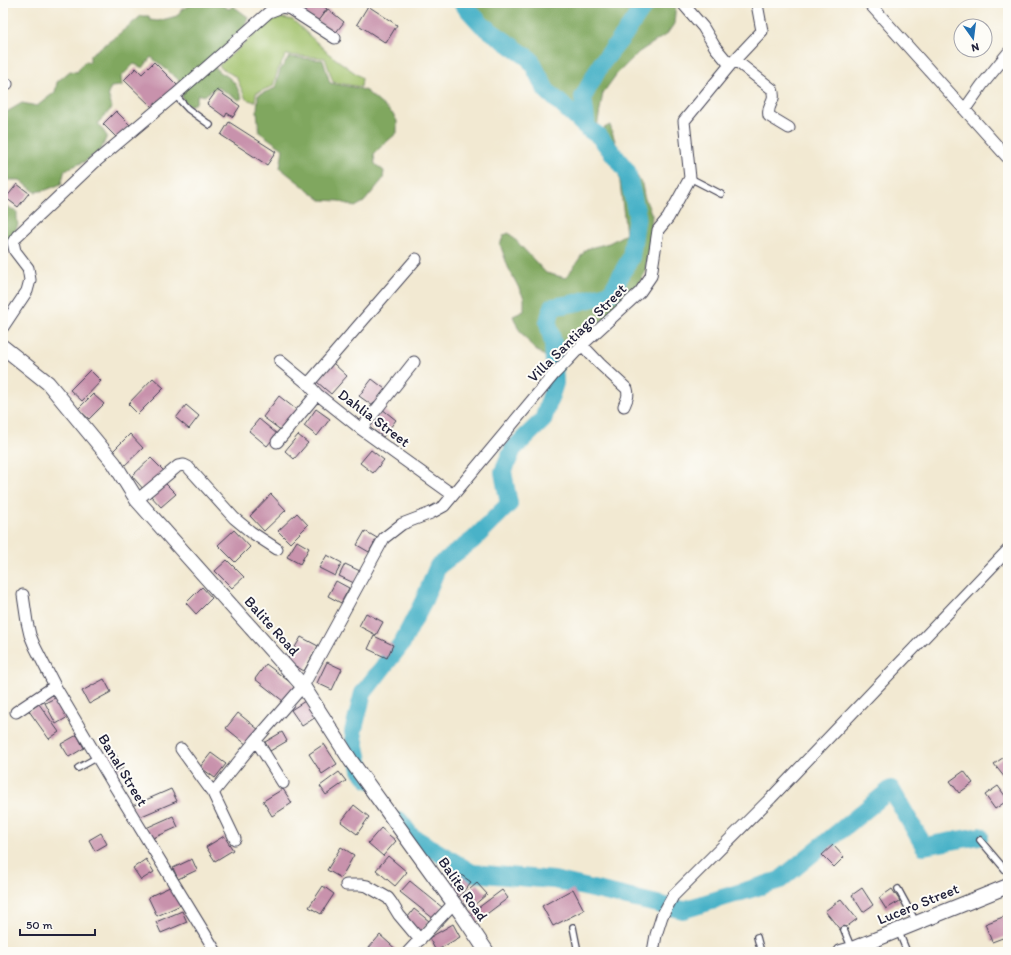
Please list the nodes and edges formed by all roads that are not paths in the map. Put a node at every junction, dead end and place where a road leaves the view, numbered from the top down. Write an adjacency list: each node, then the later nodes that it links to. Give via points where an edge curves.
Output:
1 (759, 3): 6 (street, via 762,31)
2 (870, 3): 8 (street)
3 (684, 5): 6 (street, via 703,26 715,47)
4 (335, 38): 7 (street, via 290,9 282,7 269,12)
5 (1008, 53): 8 (street)
6 (733, 63): 10 (street, via 772,89 774,95 768,106 769,116); 12 (street, via 684,120)
7 (175, 95): 9 (lane, via 188,109); 15 (street, via 94,163 17,236 13,242 15,251 28,268 30,280 27,291)
8 (965, 110): 11 (street)
9 (210, 125)
10 (789, 128)
11 (1008, 158)
12 (690, 178): 13 (lane); 16 (street, Villa Santiago Street, via 668,218 658,230 651,276 640,292)
13 (721, 194)
14 (416, 259): 20 (street)
15 (3, 327)
16 (582, 345): 22 (street, via 627,389 629,395); 25 (street, Villa Santiago Street, via 554,374)
17 (3, 347): 26 (street, Balite Road, via 48,383 114,463)
18 (280, 361): 20 (street, Dahlia Street)
19 (414, 362): 23 (street)
20 (308, 384): 21 (street, Dahlia Street)
21 (317, 394): 23 (street, Dahlia Street); 24 (street)
22 (624, 406)
23 (362, 429): 25 (street, Dahlia Street)
24 (277, 442)
25 (453, 495): 31 (street, Villa Santiago Street, via 444,506 402,524 384,538)
26 (137, 500): 27 (street, via 178,466 184,464 234,518); 31 (street, Balite Road)
27 (277, 549)
28 (1008, 550): 57 (street, via 771,798 673,896 662,916)
29 (23, 595): 30 (street, Banal Street, via 30,635)
30 (55, 686): 32 (street); 35 (street, Banal Street)
31 (303, 686): 33 (street, Villa Santiago Street); 45 (street, Balite Road, via 348,756)
32 (16, 712)
33 (256, 740): 37 (street); 38 (street, Villa Santiago Street)
34 (181, 749): 38 (street)
35 (98, 757): 36 (lane); 53 (street, Banal Street)
36 (78, 768)
37 (283, 783)
38 (213, 793): 39 (street)
39 (235, 839)
40 (980, 840): 41 (lane)
41 (1008, 873)
42 (346, 884): 51 (street, via 367,886 388,898)
43 (1008, 886): 46 (street, Lucero Street)
44 (898, 889): 46 (lane)
45 (453, 904): 51 (street); 55 (street, Balite Road)
46 (917, 923): 49 (street, Lucero Street)
47 (573, 927): 56 (lane)
48 (844, 930): 52 (lane)
49 (898, 930): 52 (street, Lucero Street); 59 (lane)
50 (756, 938): 58 (lane)
51 (420, 940): 54 (street)
52 (846, 950)
53 (216, 952)
54 (408, 952)
55 (487, 952)
56 (578, 952)
57 (653, 952)
58 (761, 952)
59 (907, 952)

